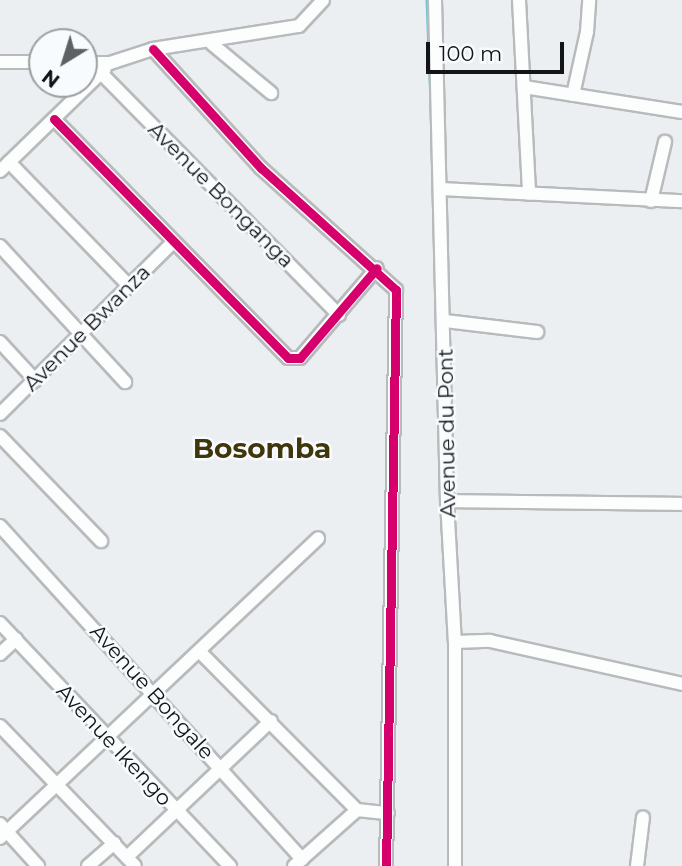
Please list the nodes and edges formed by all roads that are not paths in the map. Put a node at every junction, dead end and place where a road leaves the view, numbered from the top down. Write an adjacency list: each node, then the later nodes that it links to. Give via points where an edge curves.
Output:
1 (323, 0): 5 (street, via 299,26)
2 (435, 0): 19 (street, Avenue du Pont)
3 (519, 0): 12 (street)
4 (589, 0): 14 (street, via 587,33)
5 (212, 44): 6 (street); 13 (street)
6 (153, 49): 10 (street); 25 (street, via 261,169)
7 (0, 62): 8 (street)
8 (28, 62)
9 (98, 63): 10 (street)
10 (110, 63): 11 (street)
11 (102, 74): 16 (street); 27 (street, Avenue Bonganga)
12 (524, 87): 14 (street); 20 (street)
13 (271, 93)
14 (573, 95): 15 (street)
15 (682, 112)
16 (54, 119): 18 (street); 23 (street)
17 (666, 142): 21 (street)
18 (5, 166): 26 (street)
19 (442, 189): 20 (street); 28 (street, Avenue du Pont)
20 (529, 194): 21 (street)
21 (650, 201): 22 (street)
22 (682, 201)
23 (173, 242): 26 (street, Avenue Bwanza); 27 (street, via 288,358 300,358)
24 (0, 247): 30 (street)
25 (377, 268): 27 (street); 55 (street, via 396,290)
26 (129, 286): 30 (street, Avenue Bwanza)
27 (340, 315)
28 (445, 321): 29 (street); 36 (street, Avenue du Pont)
29 (537, 332)
30 (84, 333): 32 (street, Avenue Bwanza); 33 (street)
31 (0, 342): 32 (street)
32 (36, 380): 34 (street, Avenue Bwanza)
33 (125, 382)
34 (0, 414)
35 (0, 436): 40 (street)
36 (447, 501): 37 (street); 43 (street, Avenue du Pont)
37 (682, 504)
38 (0, 526): 47 (street, Avenue Bongale)
39 (318, 538): 44 (street)
40 (101, 541)
41 (0, 623): 42 (street, Avenue Ikengo)
42 (16, 639): 45 (street); 50 (street, Avenue Ikengo)
43 (455, 642): 46 (street, via 490,640); 65 (street, Avenue du Pont)
44 (200, 652): 47 (street); 48 (street)
45 (0, 653)
46 (682, 684)
47 (155, 695): 50 (street); 51 (street, Avenue Bongale)
48 (271, 721): 51 (street); 53 (street)
49 (0, 726): 52 (street)
50 (109, 739): 52 (street); 54 (street, Avenue Ikengo)
51 (223, 770): 54 (street); 60 (street, Avenue Bongale)
52 (58, 785): 57 (street); 58 (street)
53 (357, 810): 55 (street); 60 (street)
54 (177, 813): 59 (street); 63 (street, Avenue Ikengo)
55 (388, 813): 64 (street)
56 (643, 817): 66 (street)
57 (3, 831): 61 (street)
58 (114, 843): 59 (street); 62 (street)
59 (131, 861)
60 (298, 863)
61 (38, 866)
62 (88, 866)
63 (230, 866)
64 (386, 866)
65 (455, 866)
66 (637, 866)

